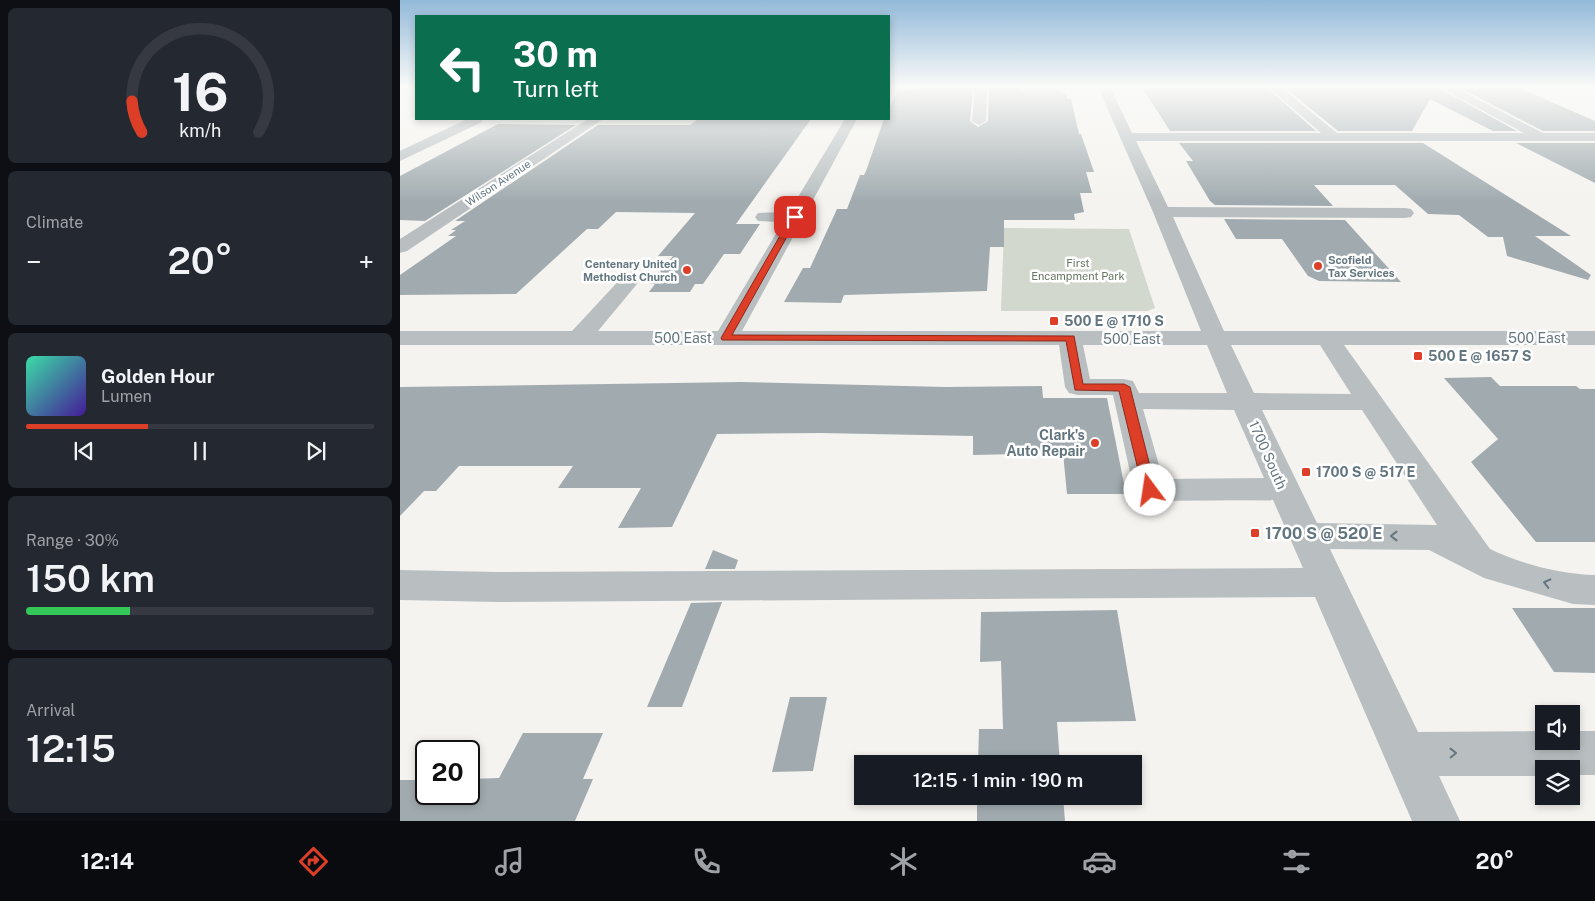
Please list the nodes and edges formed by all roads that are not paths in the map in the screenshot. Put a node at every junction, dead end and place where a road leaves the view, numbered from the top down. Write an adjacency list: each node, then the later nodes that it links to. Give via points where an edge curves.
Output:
1 (464, 125): 11 (street)
2 (587, 125): 16 (street, Wilson Avenue)
3 (847, 125): 15 (street)
4 (1122, 125): 7 (street, 1700 South)
5 (1321, 125): 8 (street)
6 (1522, 125): 9 (street)
7 (1127, 136): 8 (street); 12 (street, 1700 South)
8 (1334, 136): 9 (street)
9 (1543, 136): 10 (street)
10 (1595, 136)
11 (400, 157)
12 (1162, 212): 13 (street); 24 (street, 1700 South)
13 (1405, 213)
14 (764, 217): 15 (street)
15 (795, 217): 20 (street)
16 (400, 247)
17 (632, 278): 19 (street)
18 (400, 338): 19 (street, 500 East)
19 (579, 338): 20 (street, 500 East)
20 (726, 338): 21 (street, 500 East)
21 (1070, 338): 24 (street, 500 East); 25 (street, via 1078,387 1124,387)
22 (1327, 338): 23 (street, 500 East); 24 (street, 500 East); 27 (street)
23 (1595, 338)
24 (1216, 339): 26 (street, 1700 South)
25 (1127, 401): 26 (street); 28 (street, via 1150,490)
26 (1244, 401): 27 (street); 28 (street, 1700 South)
27 (1370, 402): 30 (street)
28 (1284, 489): 29 (street, 1700 South)
29 (1305, 536): 30 (street, one-way to 29, via 1434,537); 31 (street, 1700 South)
30 (1478, 559): 33 (street, one-way to 30, via 1573,589 1521,576)
31 (1326, 582): 32 (street, via 506,587); 35 (street, 1700 South)
32 (400, 584)
33 (1595, 590)
34 (1595, 753): 35 (street, one-way to 34)
35 (1405, 754): 36 (street, 1700 South)
36 (1436, 821)

